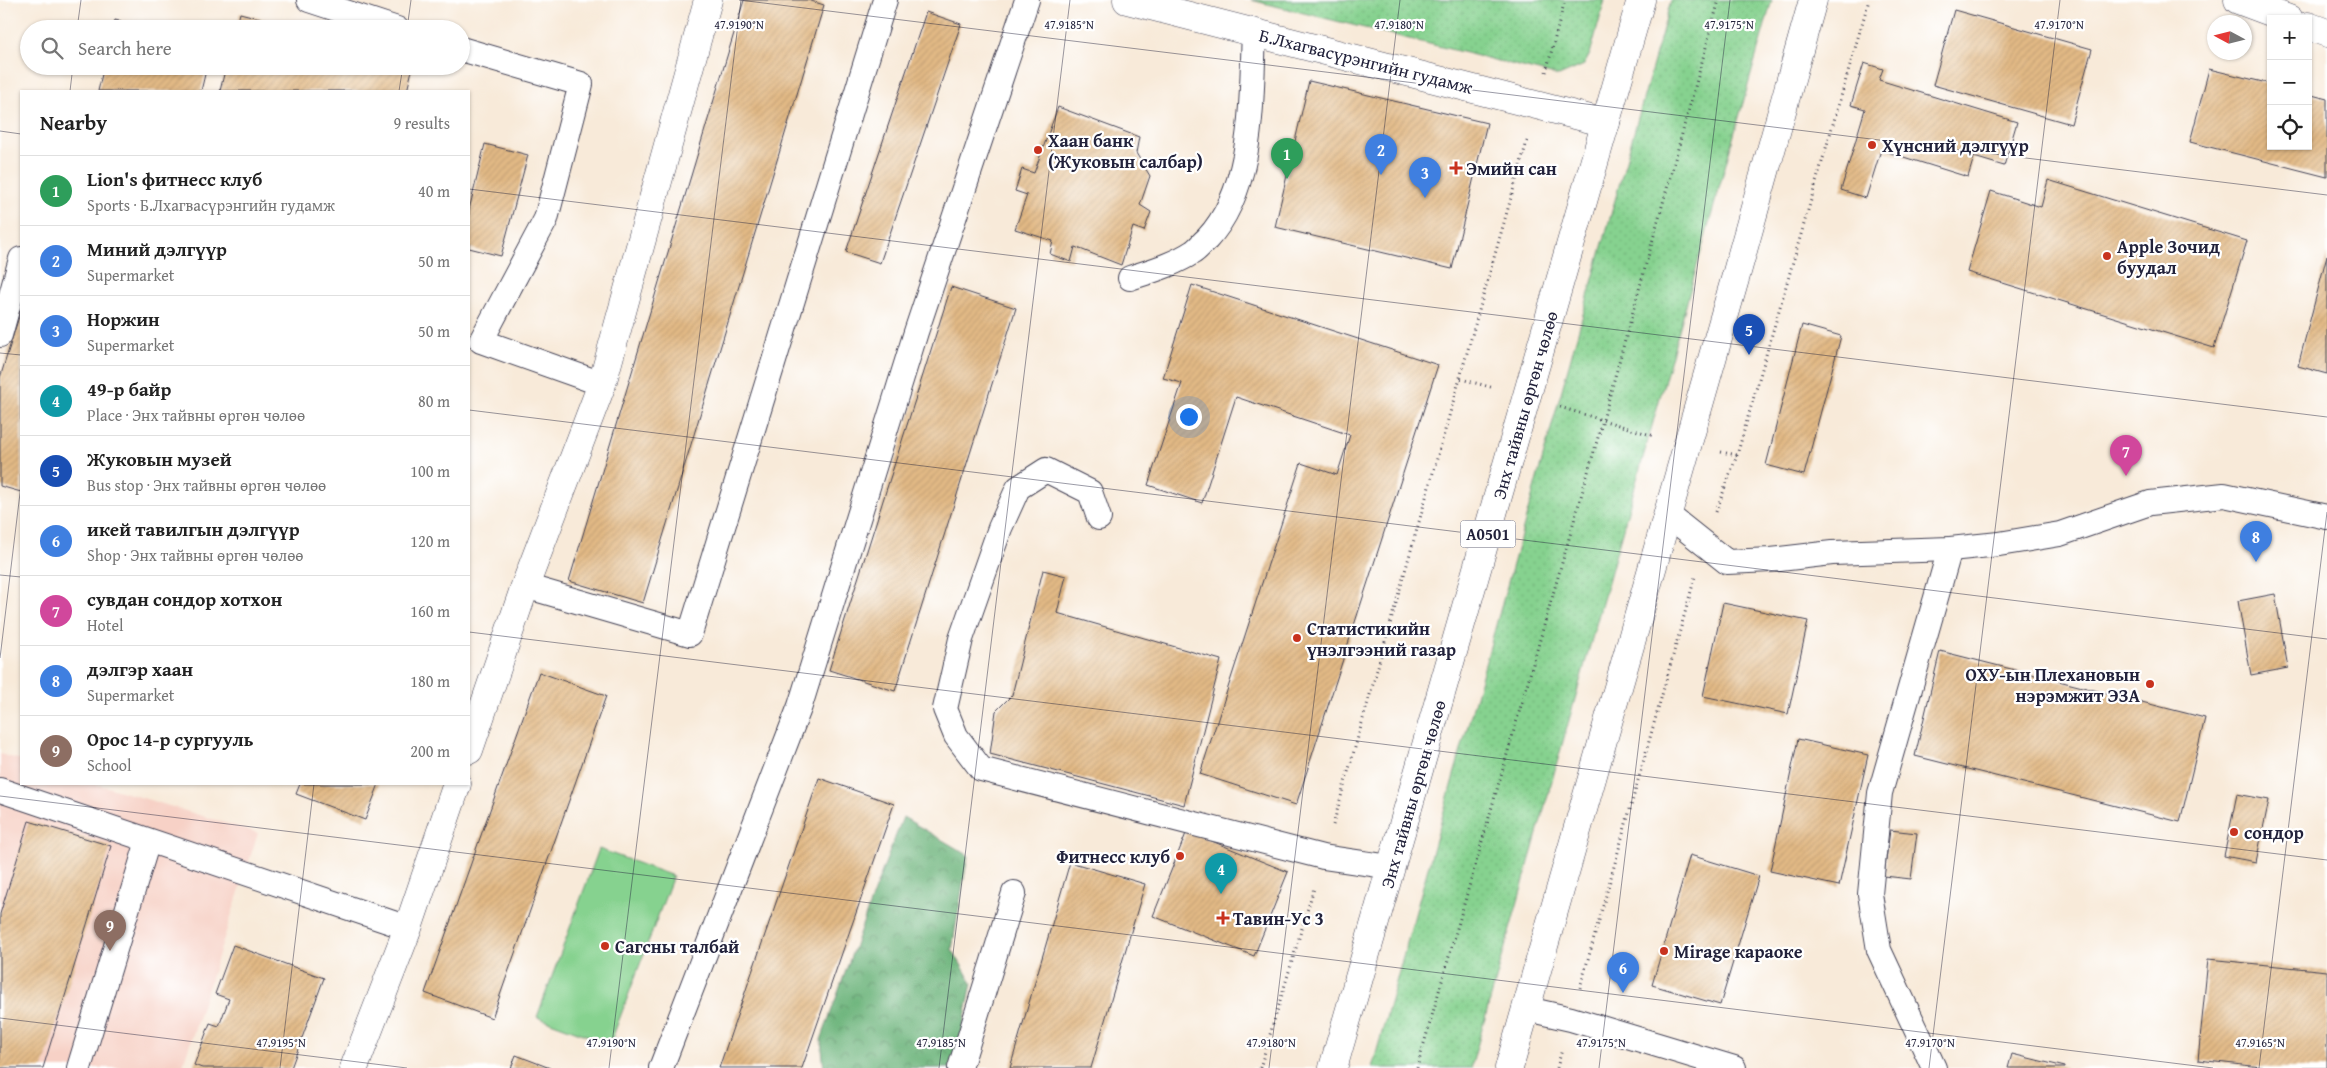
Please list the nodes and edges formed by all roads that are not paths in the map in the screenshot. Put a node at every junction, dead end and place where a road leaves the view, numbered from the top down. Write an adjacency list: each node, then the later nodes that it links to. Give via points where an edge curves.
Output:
1 (309, 0): 10 (lane)
2 (708, 0): 20 (main road)
3 (884, 0): 25 (lane, via 690,634)
4 (1026, 0): 36 (lane, via 916,332 800,706)
5 (1127, 0): 12 (main road, Б.Лхагвасүрэнгийн гудамж)
6 (1641, 0): 15 (main road, Энх тайвны өргөн чөлөө / A0501)
7 (1813, 0): 21 (main road)
8 (2238, 0): 9 (main road)
9 (2277, 15)
10 (370, 20)
11 (2312, 27): 13 (main road)
12 (1254, 32): 15 (main road, Б.Лхагвасүрэнгийн гудамж); 17 (lane, via 1250,120 1233,199 1216,229 1194,252)
13 (2327, 33)
14 (470, 52): 19 (lane, via 581,84 546,218)
15 (1606, 123): 30 (main road, Энх тайвны өргөн чөлөө / A0501)
16 (20, 263): 18 (lane)
17 (1130, 278)
18 (0, 335)
19 (475, 340): 20 (lane)
20 (602, 384): 25 (main road)
21 (1668, 515): 24 (lane, via 1726,562 1832,553); 33 (main road)
22 (2327, 517): 24 (lane, via 2224,496 2150,503 2060,534)
23 (1099, 518): 30 (lane, via 1090,492 1046,470 1018,488 1000,528 961,639 945,709 956,736 981,769 1324,857)
24 (1950, 549): 41 (lane, via 1880,793 1870,894 1879,950)
25 (525, 586): 26 (main road)
26 (470, 747)
27 (457, 785): 32 (main road)
28 (0, 790): 29 (lane)
29 (148, 841): 32 (lane); 34 (lane)
30 (1392, 867): 38 (main road, Энх тайвны өргөн чөлөө / A0501)
31 (1014, 893): 37 (lane)
32 (408, 928): 35 (main road)
33 (1527, 1009): 39 (main road); 40 (lane)
34 (79, 1068)
35 (354, 1068)
36 (660, 1068)
37 (960, 1068)
38 (1333, 1068)
39 (1509, 1068)
40 (1734, 1068)
41 (1934, 1068)

